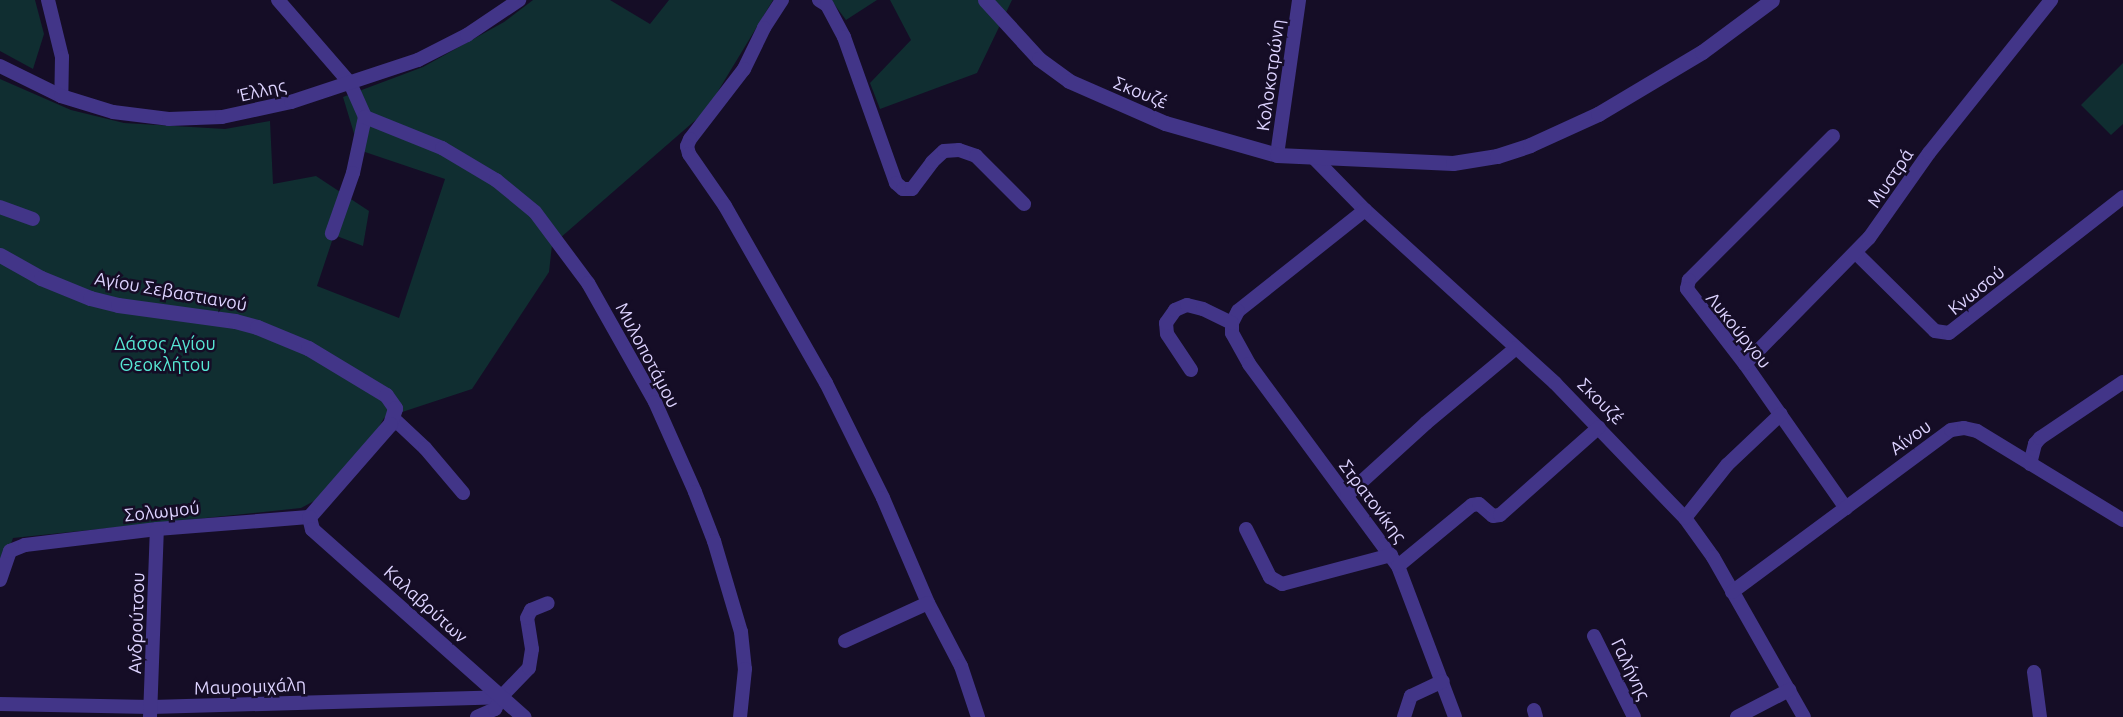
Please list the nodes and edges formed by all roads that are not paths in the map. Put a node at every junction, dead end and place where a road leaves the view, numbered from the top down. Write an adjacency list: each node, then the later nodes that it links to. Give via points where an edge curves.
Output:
1 (48, 0): 12 (street, via 62,57)
2 (278, 0): 11 (street)
3 (519, 0): 11 (street, Έλλης, via 439,50)
4 (782, 0): 46 (street, via 744,69 687,146 826,383 883,498)
5 (819, 0): 18 (street, via 827,5 844,38 896,183 903,189 912,189 944,151 960,150 976,156)
6 (985, 0): 15 (street, Σκουζέ, via 1039,59 1069,81 1165,123)
7 (1299, 0): 15 (street, Κολοκοτρώνη)
8 (1772, 0): 16 (street, Σκουζέ, via 1702,52 1598,114 1530,145 1453,163)
9 (2051, 0): 23 (street, Μυστρά, via 1929,153)
10 (0, 66): 12 (street, Έλλης)
11 (350, 83): 12 (street, Έλλης, via 272,107 187,119 129,115); 13 (street)
12 (61, 96)
13 (365, 117): 22 (street, via 353,173); 57 (street, Μυλοποτάμου, via 442,148 496,180 535,212 588,283 655,402 714,542 741,632 745,669)
14 (1833, 136): 27 (street, Λυκούργου, via 1687,284 1688,294)
15 (1276, 155): 16 (street, Σκουζέ)
16 (1314, 158): 20 (street, Σκουζέ)
17 (2123, 197): 23 (street, Κνωσού, via 1949,333 1935,331)
18 (1024, 204)
19 (0, 207): 21 (street)
20 (1365, 210): 25 (street, via 1279,276 1238,311); 26 (street, Σκουζέ)
21 (33, 219)
22 (332, 232)
23 (1856, 253): 27 (street, Μυστρά)
24 (0, 255): 31 (street, Αγίου Σεβαστιανού, via 41,279 90,298 235,321 287,339 383,393 395,408)
25 (1232, 323): 28 (street, via 1187,305 1174,310 1166,323 1167,334); 35 (street, Στρατονίκης, via 1232,333 1249,364)
26 (1516, 348): 32 (street, Σκουζέ); 35 (street)
27 (1745, 363): 30 (street, Λυκούργου)
28 (1191, 370)
29 (2123, 382): 33 (street, via 2040,438)
30 (1781, 414): 36 (street, Λυκούργου); 38 (street, via 1727,465)
31 (393, 418): 34 (street); 37 (street)
32 (1599, 427): 38 (street, Σκουζέ); 42 (street, via 1500,515 1493,516 1479,504 1472,505)
33 (2030, 464): 36 (street, Αίνου, via 1977,431 1951,430); 39 (street, Αίνου)
34 (463, 493)
35 (1347, 495): 42 (street, Στρατονίκης)
36 (1846, 508): 44 (street, Αίνου)
37 (309, 517): 40 (street, Σολωμού); 52 (street, Καλαβρύτων, via 312,529)
38 (1685, 518): 44 (street, Σκουζέ, via 1706,544)
39 (2123, 520)
40 (157, 529): 43 (street, Σολωμού, via 12,549); 54 (street, Ανδρούτσου)
41 (1246, 529): 42 (street, via 1270,577 1282,584)
42 (1395, 560): 50 (street, Στρατονίκης)
43 (0, 580)
44 (1732, 592): 51 (street, Σκουζέ)
45 (548, 603): 52 (street, via 531,610 527,618 532,649 529,668)
46 (928, 603): 48 (street); 58 (street, via 961,666)
47 (1594, 636): 61 (street, Γαλήνης)
48 (845, 641)
49 (2034, 672): 64 (street)
50 (1443, 681): 59 (street, via 1411,696); 60 (street, Στρατονίκης)
51 (1790, 690): 62 (street); 63 (street, Σκουζέ)
52 (501, 697): 54 (street, Μαυρομιχάλη); 55 (street, via 495,709); 56 (street, Καλαβρύτων)
53 (0, 704): 54 (street, Μαυρομιχάλη)
54 (150, 712)
55 (477, 717)
56 (524, 717)
57 (740, 717)
58 (978, 717)
59 (1404, 717)
60 (1455, 717)
61 (1634, 717)
62 (1737, 717)
63 (1804, 717)
64 (2040, 717)

